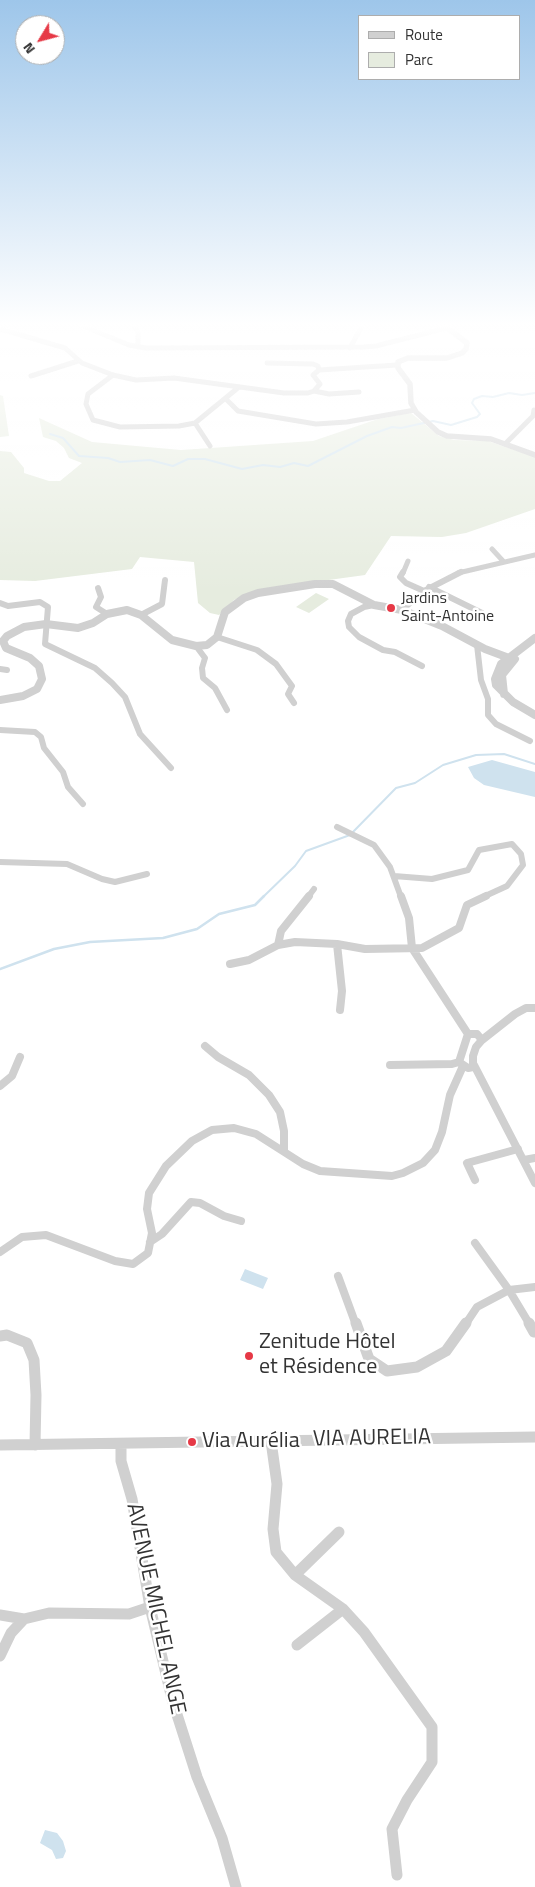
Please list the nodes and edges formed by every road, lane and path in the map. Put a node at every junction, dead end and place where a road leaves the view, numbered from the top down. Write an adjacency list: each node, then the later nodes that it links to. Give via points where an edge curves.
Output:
1 (91, 414): 7 (street, via 94,420 120,427 179,426)
2 (206, 414): 7 (street)
3 (256, 414): 4 (street, via 316,424)
4 (392, 414)
5 (418, 414): 10 (street, via 443,434 492,439)
6 (533, 414): 8 (street)
7 (195, 422): 11 (street)
8 (526, 424): 9 (street); 10 (street)
9 (535, 428)
10 (505, 444): 12 (street)
11 (210, 446)
12 (535, 455)
13 (492, 548): 17 (street)
14 (535, 555): 15 (street)
15 (527, 557): 17 (street); 18 (street)
16 (408, 560): 21 (street, via 400,577)
17 (504, 561): 21 (street, via 469,569)
18 (535, 562)
19 (166, 580): 27 (street, via 162,604)
20 (98, 588): 26 (street, via 101,597 96,606)
21 (426, 589): 24 (street); 25 (street)
22 (0, 603): 28 (street, via 8,606 40,602 48,607)
23 (374, 604): 24 (street); 29 (street, via 333,584 258,592 226,612); 36 (street, via 351,614 349,627 382,650 395,652)
24 (402, 610): 32 (street)
25 (482, 613)
26 (107, 614): 27 (street, via 127,610); 28 (street, via 78,628)
27 (141, 615): 33 (street, via 172,640)
28 (46, 624): 31 (street, via 24,627); 43 (street, via 45,644 96,668 112,683 125,698 140,734)
29 (217, 637): 33 (street); 38 (street, via 257,650 276,664 292,686 288,694)
30 (535, 640): 35 (street)
31 (2, 642): 37 (street, via 6,648 30,658 39,666 42,679 37,689 23,696)
32 (477, 645): 34 (street); 42 (street, via 488,715 496,724)
33 (196, 646): 39 (street, via 205,658 203,678 215,688)
34 (485, 649): 35 (street)
35 (509, 662): 40 (street, via 502,675 504,694)
36 (422, 666)
37 (0, 700)
38 (294, 703)
39 (227, 710)
40 (535, 714)
41 (0, 730): 44 (street, via 35,732 41,737 44,748 63,772 68,787)
42 (530, 741)
43 (171, 768)
44 (83, 804)
45 (337, 827): 48 (street, via 374,845)
46 (0, 862): 47 (street, via 67,864 102,880 115,882)
47 (147, 874)
48 (394, 876): 52 (street, via 409,918); 52 (street, via 432,879 468,870 479,850 489,847 512,844 521,854 523,865 507,886 467,905 459,928 422,948)
49 (314, 889): 51 (street, via 281,931)
50 (337, 944): 51 (street); 52 (street, via 365,949); 55 (street, via 342,991)
51 (278, 945): 53 (street, via 249,960)
52 (412, 948): 56 (street)
53 (230, 964)
54 (535, 1008): 57 (street, via 526,1008 515,1014)
55 (340, 1010)
56 (468, 1034): 57 (street, via 476,1034); 60 (street)
57 (482, 1040): 62 (street, via 473,1056)
58 (205, 1046): 65 (street, via 249,1075 269,1095 280,1112)
59 (20, 1057): 63 (street, via 12,1076)
60 (461, 1064): 61 (street); 62 (street, via 468,1068); 65 (street, via 435,1150 414,1169 392,1176 320,1171)
61 (390, 1065)
62 (474, 1065): 64 (street)
63 (0, 1086)
64 (518, 1149): 67 (street); 68 (street, via 467,1163)
65 (284, 1151): 71 (street, via 256,1134 234,1128 212,1130 192,1141 166,1166 149,1193)
66 (535, 1158): 67 (street)
67 (524, 1160): 69 (street)
68 (474, 1180)
69 (535, 1184)
70 (241, 1221): 71 (street, via 224,1216 200,1202 191,1202 162,1234)
71 (150, 1242): 73 (street, via 148,1253 133,1264 115,1261 46,1235 22,1237)
72 (475, 1243): 76 (street)
73 (0, 1252)
74 (338, 1276): 76 (street, via 369,1359 387,1371 418,1367 446,1351 477,1307)
75 (535, 1287): 76 (street)
76 (509, 1290): 77 (street)
77 (534, 1332)
78 (0, 1336): 83 (street, via 7,1335 27,1343 34,1360)
79 (535, 1437): 80 (street, VIA AURELIA)
80 (272, 1441): 81 (street, VIA AURELIA); 85 (street, via 277,1484 273,1529 276,1552)
81 (121, 1444): 83 (street, VIA AURELIA); 86 (street, AVENUE MICHEL ANGE, via 121,1461 132,1499)
82 (0, 1445): 83 (street, VIA AURELIA)
83 (35, 1445)
84 (339, 1532): 85 (street)
85 (295, 1575): 87 (street)
86 (150, 1607): 89 (street, via 129,1614 49,1614); 93 (street, AVENUE MICHEL ANGE, via 172,1699 197,1777 222,1838)
87 (343, 1610): 90 (street); 92 (street, via 364,1632 432,1727 432,1762 392,1829)
88 (0, 1615): 89 (street)
89 (24, 1619): 91 (street, via 11,1633)
90 (297, 1645)
91 (0, 1656)
92 (397, 1875)
93 (236, 1887)

